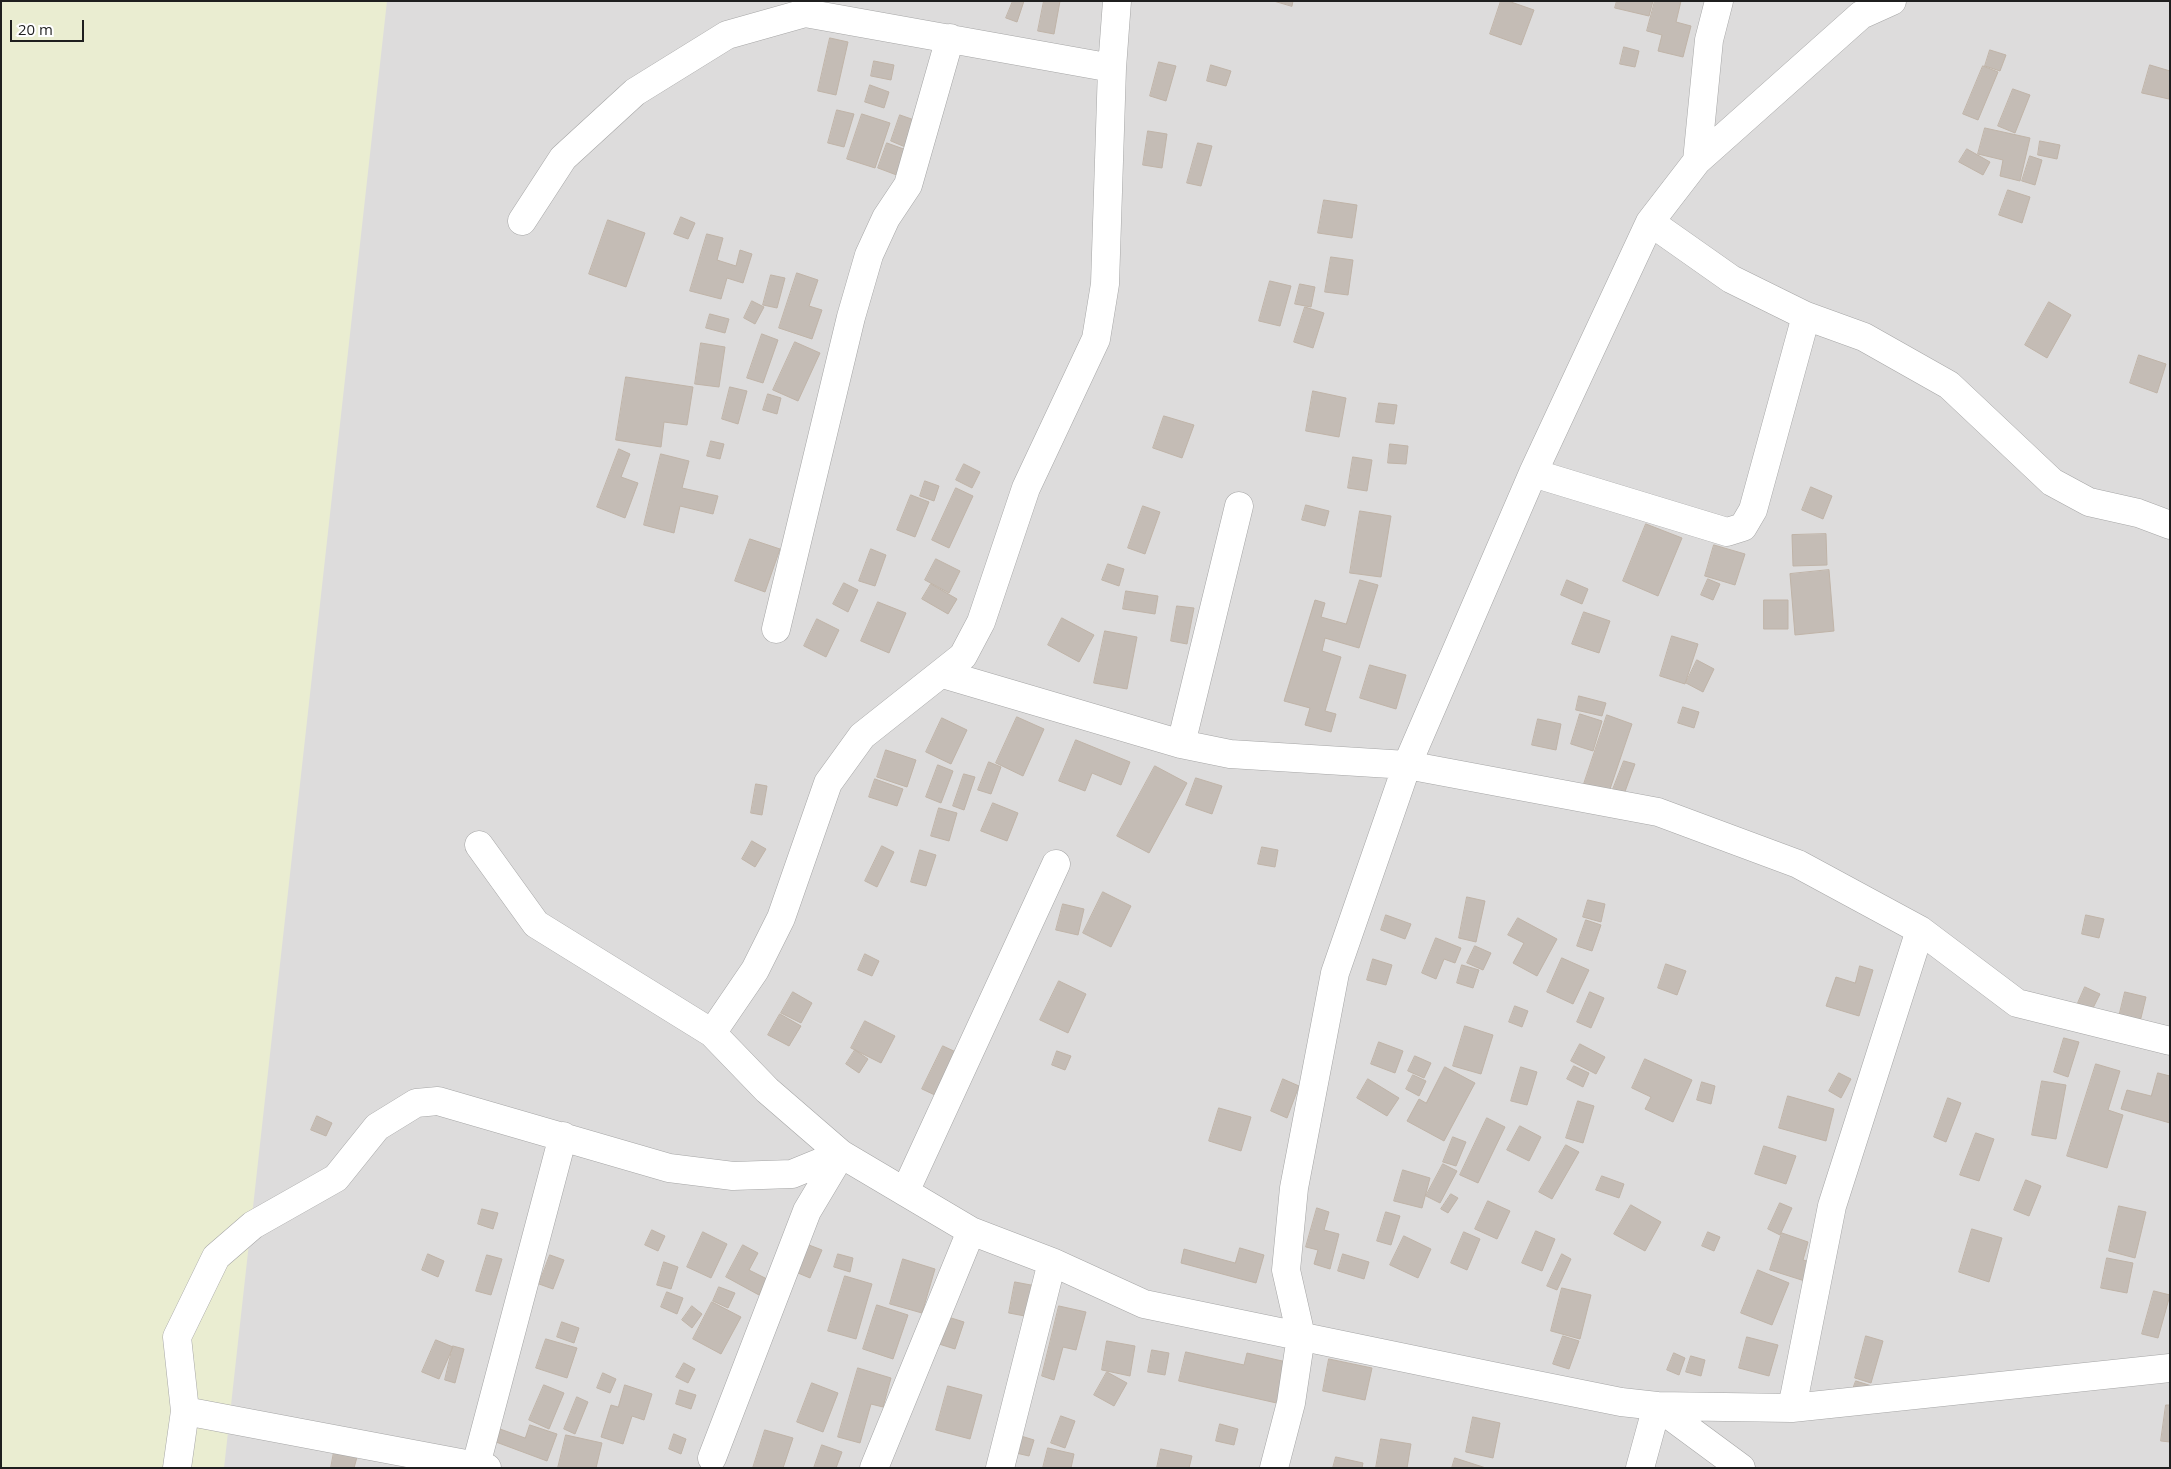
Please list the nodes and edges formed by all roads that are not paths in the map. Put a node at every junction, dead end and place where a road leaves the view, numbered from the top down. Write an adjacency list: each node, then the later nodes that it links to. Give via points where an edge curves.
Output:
1 (1117, 1): 6 (street)
2 (1719, 1): 7 (street, via 1709,40)
3 (1892, 1): 7 (street, via 1861,15)
4 (806, 7): 5 (street); 8 (street, via 727,35 635,92 564,158)
5 (950, 38): 6 (street); 14 (street, via 908,185 886,218 869,255 851,317)
6 (1112, 68): 15 (street, via 1105,284 1096,339 1026,488 980,622 963,656)
7 (1697, 161): 9 (street)
8 (522, 221)
9 (1650, 222): 10 (street, via 1730,279); 11 (street)
10 (1806, 316): 11 (street, via 1753,510 1743,527 1727,532); 13 (street, via 1864,337 1949,385 2052,482 2089,502 2138,513)
11 (1533, 473): 17 (street)
12 (1239, 506): 16 (street)
13 (2170, 525)
14 (776, 630)
15 (943, 674): 16 (street); 21 (street, via 862,736 828,783 781,918 755,970)
16 (1181, 744): 17 (street, via 1230,754)
17 (1407, 765): 20 (street, via 1658,812 1798,864); 28 (street, via 1335,973 1294,1188 1286,1270)
18 (479, 845): 21 (street, via 536,924)
19 (1056, 864): 25 (street)
20 (1920, 930): 22 (street, via 2017,1003); 31 (street, via 1832,1206)
21 (712, 1033): 24 (street, via 767,1090)
22 (2170, 1042)
23 (563, 1136): 24 (street, via 669,1168 733,1176 792,1174); 32 (street, via 438,1101 416,1103 377,1127 336,1178 253,1225 216,1257 177,1337); 34 (street)
24 (841, 1154): 25 (street); 33 (street, via 807,1211)
25 (904, 1192): 26 (street)
26 (971, 1231): 27 (street); 36 (street)
27 (1052, 1262): 28 (street, via 1144,1304); 37 (street)
28 (1301, 1336): 30 (street, via 1621,1402); 38 (street, via 1291,1403)
29 (2170, 1368): 31 (street)
30 (1657, 1406): 31 (street); 39 (street); 40 (street)
31 (1792, 1408)
32 (185, 1411): 34 (street); 35 (street)
33 (712, 1458)
34 (481, 1466)
35 (177, 1468)
36 (874, 1468)
37 (1000, 1468)
38 (1274, 1468)
39 (1640, 1468)
40 (1741, 1468)

